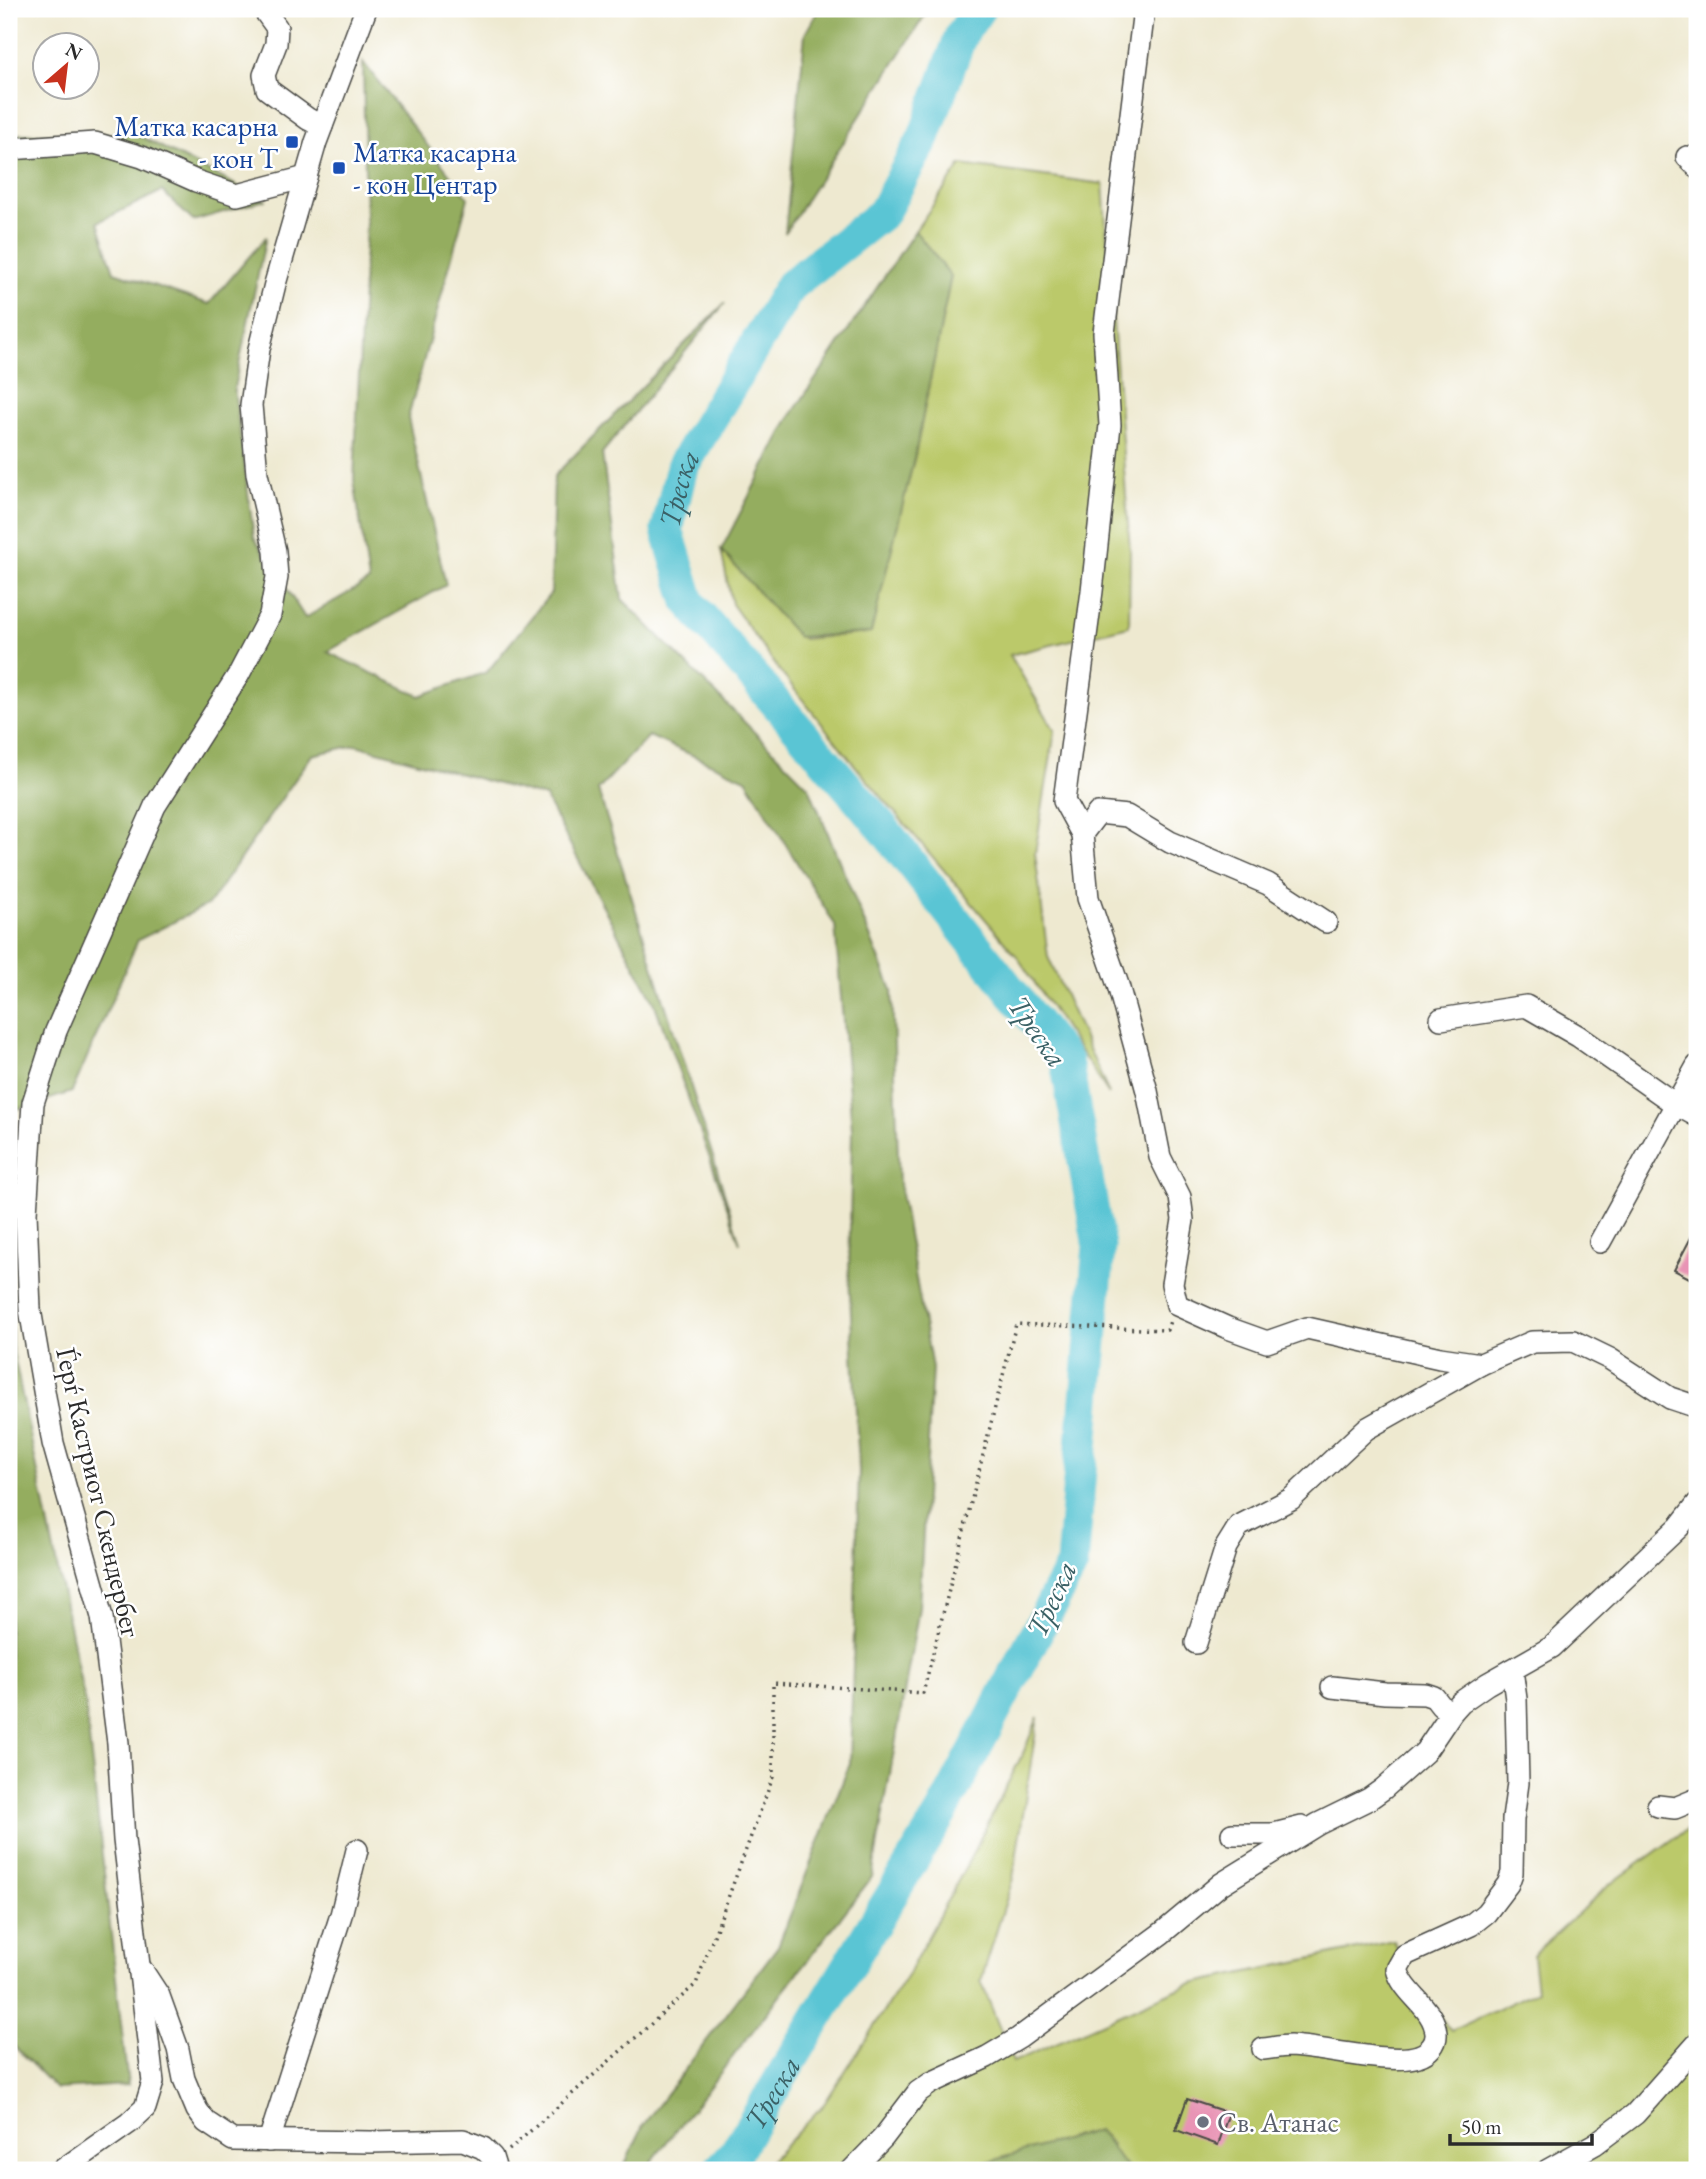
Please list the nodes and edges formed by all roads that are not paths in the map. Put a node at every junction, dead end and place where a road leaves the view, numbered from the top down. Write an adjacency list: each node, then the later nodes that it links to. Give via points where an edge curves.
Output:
1 (366, 9): 4 (street, Ѓерѓ Кастриот Скендербег)
2 (1144, 9): 7 (street, via 1104,333 1110,425 1064,801)
3 (264, 10): 4 (street, via 276,28 276,44 264,75 267,89)
4 (322, 126): 6 (street, Ѓерѓ Кастриот Скендербег)
5 (9, 149): 6 (street, via 95,143 237,195)
6 (306, 177): 26 (street, Ѓерѓ Кастриот Скендербег, via 259,349 251,405 257,474 275,551 277,577 270,615 239,674 155,806 56,1031 33,1103 26,1213 30,1309 53,1443 102,1617)
7 (1082, 834): 8 (street, via 1098,813 1126,816 1170,842 1268,884); 14 (street, via 1088,898 1118,985 1160,1157 1180,1196 1183,1220 1172,1284 1177,1305 1267,1342 1307,1328)
8 (1326, 922)
9 (1441, 1019): 11 (street, via 1526,1006 1578,1036)
10 (1697, 1066): 11 (street)
11 (1675, 1104): 12 (street); 13 (street)
12 (1697, 1116)
13 (1600, 1242)
14 (1481, 1364): 15 (street, via 1532,1342 1573,1341 1670,1398); 17 (street, via 1366,1429 1291,1499 1239,1526 1226,1547)
15 (1697, 1407)
16 (1697, 1505): 18 (street, via 1552,1647)
17 (1196, 1643)
18 (1512, 1670): 20 (street); 28 (street, via 1518,1783 1508,1884 1471,1925 1405,1955 1397,1969 1432,2019 1436,2032 1430,2051 1396,2058 1288,2046)
19 (1332, 1687): 20 (street, via 1425,1694)
20 (1451, 1712): 23 (street, via 1425,1752 1384,1789)
21 (1697, 1799): 22 (street, via 1675,1808)
22 (1658, 1806)
23 (1318, 1824): 24 (street, via 1274,1834); 32 (street, via 1220,1884 1042,2023 918,2092)
24 (1232, 1833)
25 (357, 1850): 29 (street)
26 (139, 1966): 29 (street, via 159,1996 197,2110 233,2140); 31 (street, Ѓерѓ Кастриот Скендербег, via 153,2082 145,2108)
27 (1697, 2044): 33 (street, via 1635,2114 1595,2144)
28 (1263, 2049)
29 (269, 2141): 30 (street, via 463,2140 483,2148)
30 (495, 2166)
31 (62, 2170)
32 (852, 2170)
33 (1548, 2170)

